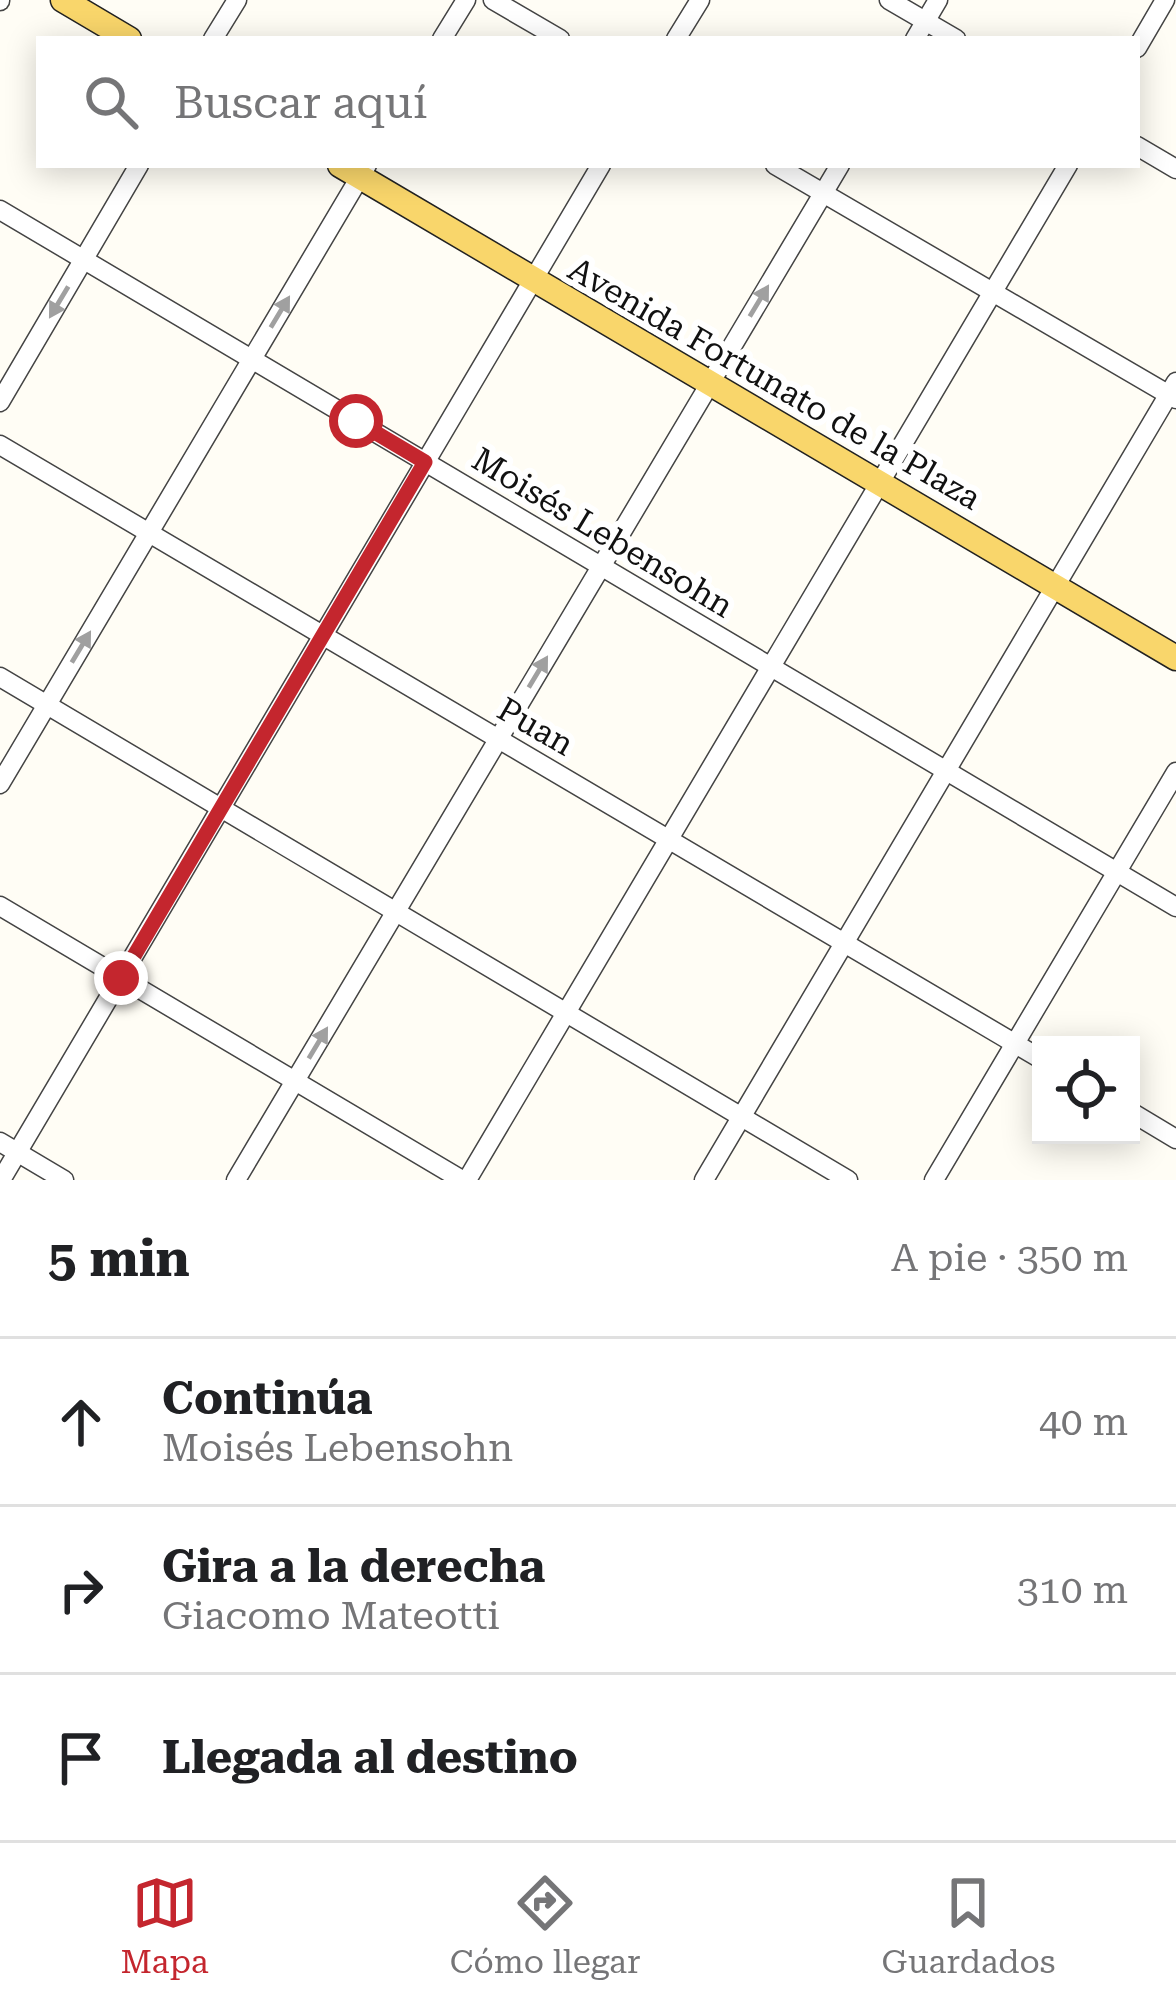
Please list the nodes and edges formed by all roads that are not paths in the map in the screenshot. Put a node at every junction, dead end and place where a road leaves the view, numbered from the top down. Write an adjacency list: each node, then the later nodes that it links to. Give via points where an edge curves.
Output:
1 (63, 0): 10 (main road)
2 (237, 0): 11 (street)
3 (466, 0): 12 (street)
4 (493, 0): 13 (street)
5 (700, 0): 14 (street)
6 (890, 0): 9 (street)
7 (938, 0): 9 (street)
8 (1165, 0): 17 (street)
9 (925, 21): 15 (street); 16 (street)
10 (124, 36)
11 (215, 36)
12 (444, 36)
13 (555, 36)
14 (678, 36)
15 (917, 36)
16 (951, 36)
17 (1140, 42)
18 (1140, 148): 25 (street)
19 (138, 168): 28 (street)
20 (599, 168): 29 (street)
21 (781, 168): 26 (street)
22 (838, 168): 26 (street)
23 (1065, 168): 30 (street)
24 (356, 169): 29 (main road, Avenida Fortunato de la Plaza); 31 (street, one-way to 24)
25 (1176, 169)
26 (823, 193): 30 (street); 32 (street, one-way to 26)
27 (0, 210): 28 (street, Moisés Lebensohn)
28 (84, 260): 31 (street, Moisés Lebensohn); 34 (street, one-way to 34)
29 (534, 280): 32 (main road, Avenida Fortunato de la Plaza); 36 (street)
30 (993, 291): 33 (street); 37 (street)
31 (252, 359): 36 (street, Moisés Lebensohn); 38 (street)
32 (710, 383): 37 (main road, Avenida Fortunato de la Plaza); 39 (street)
33 (1174, 392): 40 (street)
34 (0, 402)
35 (0, 445): 38 (street, Puan)
36 (425, 462): 39 (street, Moisés Lebensohn); 41 (street)
37 (880, 482): 40 (main road, Avenida Fortunato de la Plaza); 43 (street)
38 (149, 533): 41 (street, Puan); 45 (street, one-way to 38)
39 (602, 566): 43 (street, Moisés Lebensohn); 46 (street, one-way to 39)
40 (1055, 586): 42 (main road, Avenida Fortunato de la Plaza); 47 (street)
41 (323, 635): 46 (street, Puan); 50 (street)
42 (1176, 658)
43 (771, 667): 47 (street, Moisés Lebensohn); 51 (street)
44 (0, 677): 45 (street)
45 (47, 705): 49 (street); 50 (street)
46 (499, 739): 51 (street, Puan); 55 (street)
47 (946, 770): 52 (street, Moisés Lebensohn); 56 (street)
48 (1176, 772): 52 (street)
49 (0, 784)
50 (221, 808): 55 (street); 57 (street)
51 (669, 838): 56 (street, Puan); 58 (street)
52 (1117, 872): 54 (street, Moisés Lebensohn); 59 (street)
53 (0, 906): 57 (street)
54 (1176, 907)
55 (396, 912): 58 (street); 61 (street, one-way to 55)
56 (844, 943): 59 (street, Puan); 62 (street)
57 (121, 978): 61 (street); 65 (street)
58 (566, 1013): 62 (street); 69 (street)
59 (1015, 1044): 60 (street, Puan); 72 (street)
60 (1032, 1054)
61 (295, 1081): 68 (street); 69 (street)
62 (741, 1117): 70 (street); 71 (street)
63 (1140, 1117): 64 (street)
64 (1176, 1139)
65 (9, 1147): 66 (street); 67 (street)
66 (1, 1180)
67 (64, 1180)
68 (236, 1180)
69 (465, 1180)
70 (704, 1180)
71 (848, 1180)
72 (934, 1180)

